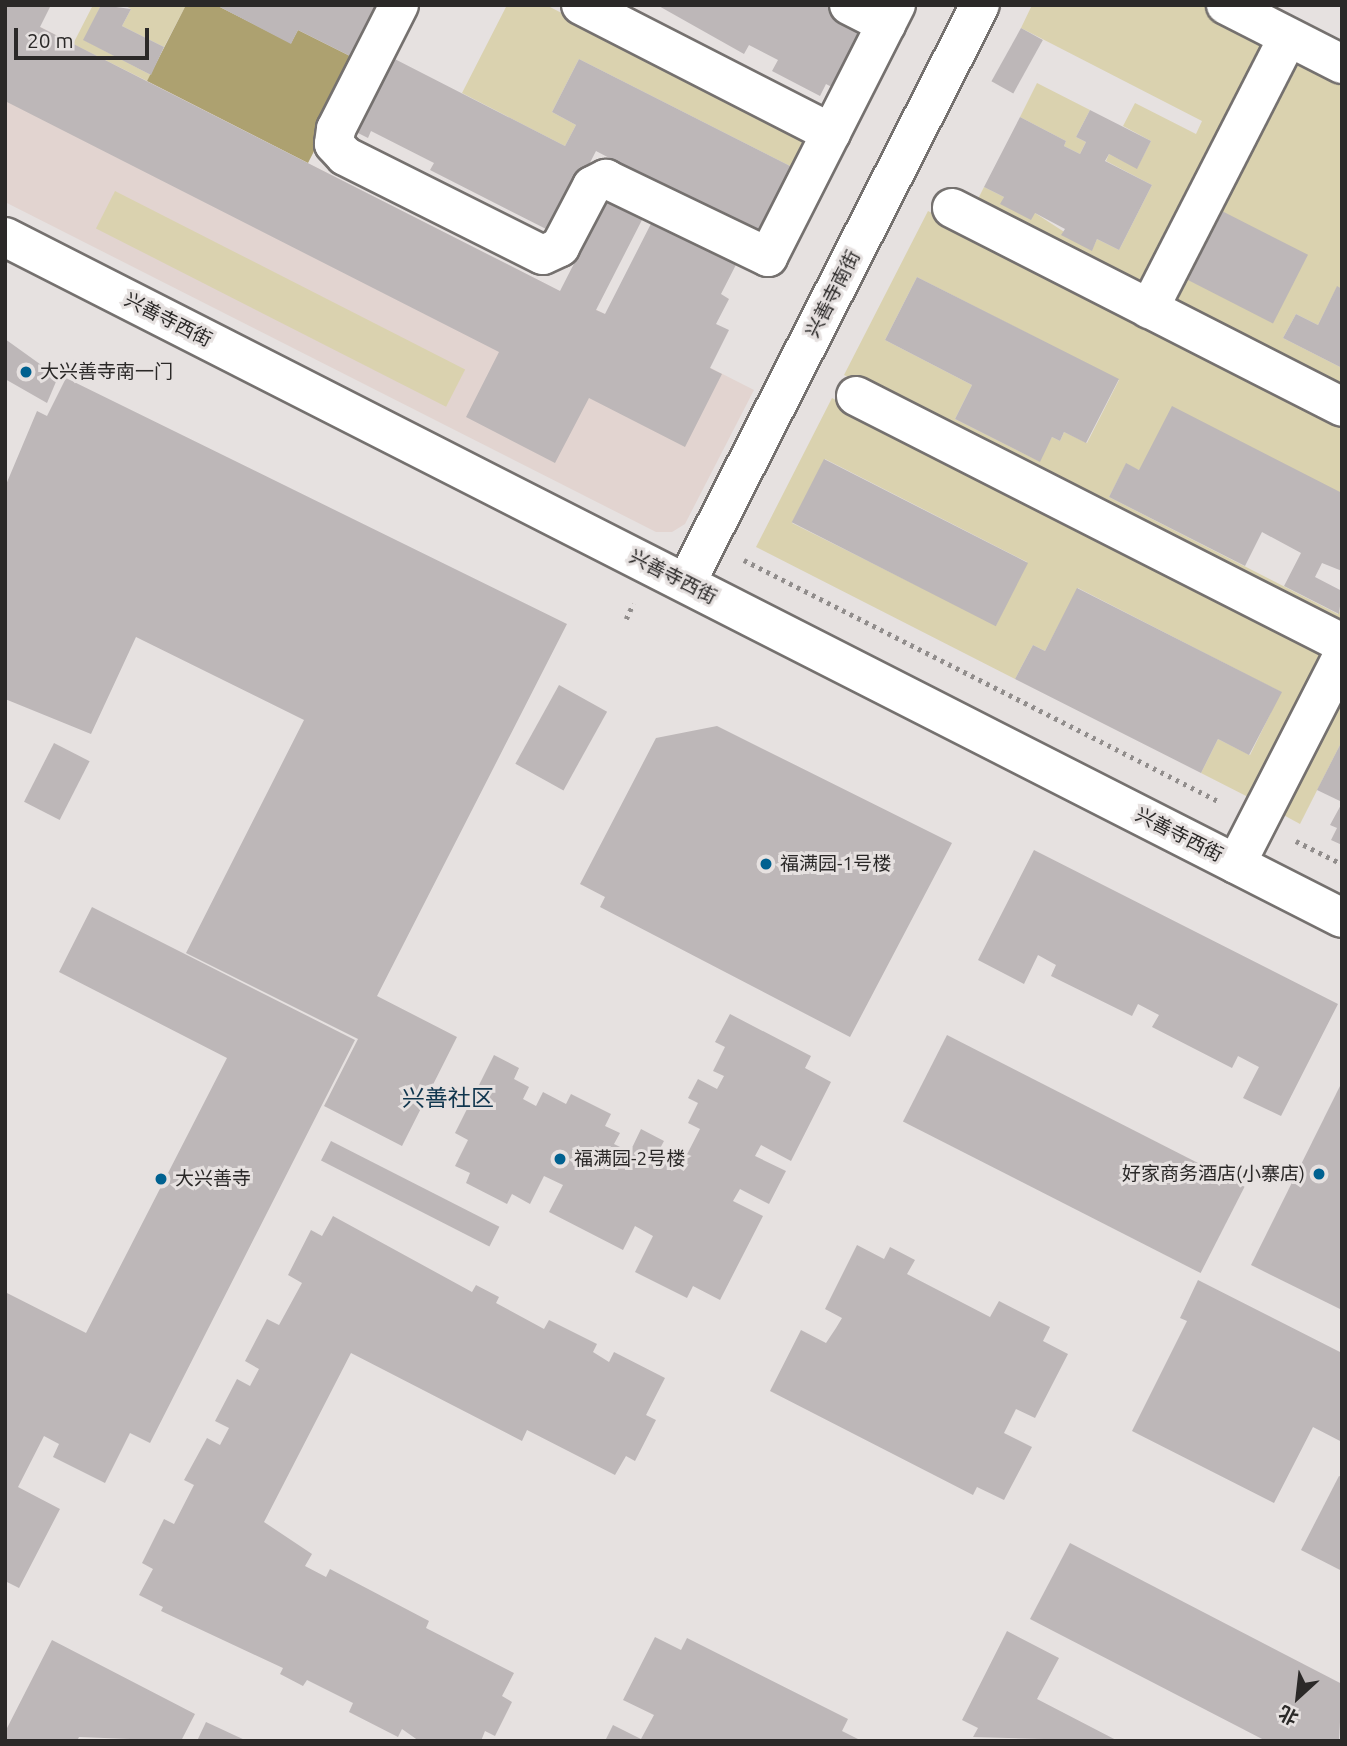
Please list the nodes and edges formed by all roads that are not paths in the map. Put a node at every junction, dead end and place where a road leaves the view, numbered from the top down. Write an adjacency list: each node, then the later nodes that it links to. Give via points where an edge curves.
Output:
1 (398, 5): 9 (street, via 336,129 334,144 345,156 539,254 554,253 560,247 595,183 609,179 768,257)
2 (581, 5): 9 (street)
3 (849, 5): 6 (street)
4 (980, 5): 15 (street, 兴善寺南街)
5 (1226, 5): 8 (street)
6 (891, 15): 9 (street)
7 (1284, 45): 12 (street)
8 (1342, 64)
9 (831, 133)
10 (952, 208): 12 (street)
11 (5, 237): 15 (street, 兴善寺西街)
12 (1149, 309): 14 (street)
13 (856, 396): 16 (street)
14 (1342, 407)
15 (686, 583): 18 (street, 兴善寺西街)
16 (1342, 643)
17 (1342, 657): 18 (street)
18 (1236, 864): 19 (street, 兴善寺西街)
19 (1342, 918)

